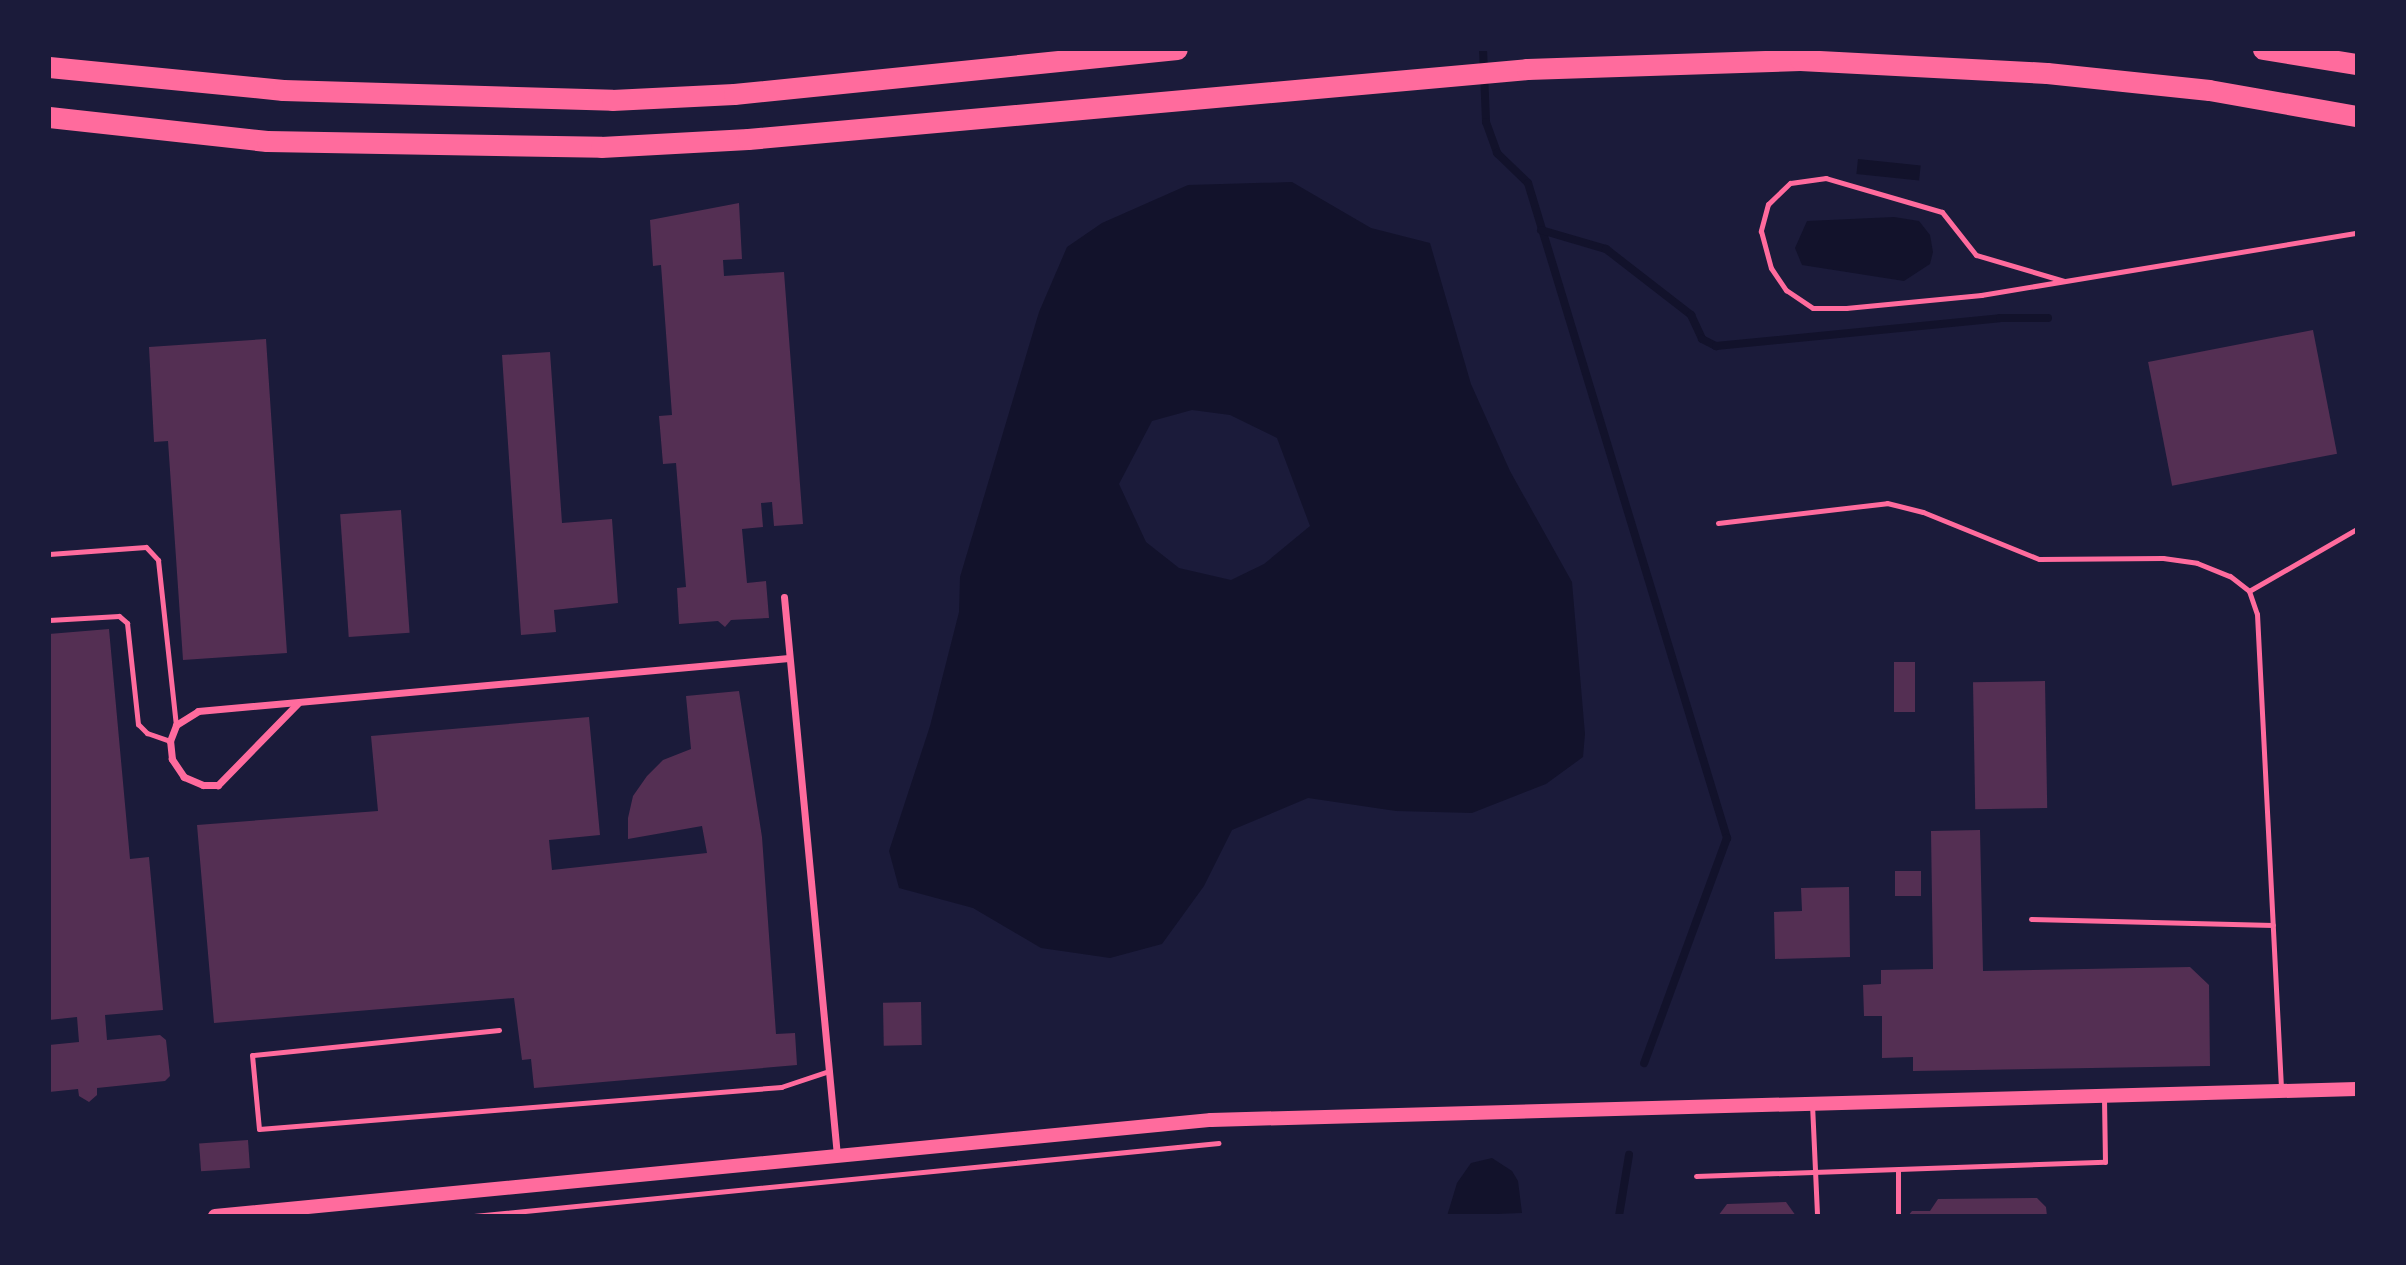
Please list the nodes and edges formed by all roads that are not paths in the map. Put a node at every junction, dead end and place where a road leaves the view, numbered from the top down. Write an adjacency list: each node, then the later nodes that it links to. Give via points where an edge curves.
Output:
1 (1177, 49): 4 (highway, via 734,94 612,100 283,90)
2 (2263, 49): 3 (highway)
3 (2357, 64)
4 (49, 67)
5 (2357, 116): 6 (highway, via 2209,90 2046,73 1800,60 1527,69 748,139 601,147 267,141)
6 (49, 117)
7 (2357, 233): 8 (lane)
8 (2064, 281): 8 (lane, via 1976,256 1942,212 1826,178 1790,183 1768,204 1761,231 1771,268 1786,290 1813,308 1914,303)
9 (1718, 523): 12 (lane, via 1887,503 1923,512 2039,559 2163,558 2197,563 2230,576)
10 (2357, 529): 12 (lane)
11 (49, 554): 17 (lane, via 146,547 158,560)
12 (2249, 591): 20 (lane, via 2257,614)
13 (784, 597): 15 (street)
14 (49, 620): 18 (lane, via 119,615 127,623 138,724 147,733)
15 (789, 658): 16 (street); 22 (street)
16 (298, 703): 17 (street, via 198,711); 18 (street, via 218,785 202,785 184,776 172,759)
17 (176, 725): 18 (street)
18 (170, 741)
19 (2031, 919): 20 (lane)
20 (2273, 925): 24 (lane)
21 (499, 1030): 22 (lane, via 252,1055 259,1129 781,1087)
22 (829, 1071): 27 (street)
23 (2357, 1089): 24 (main road)
24 (2281, 1091): 25 (main road)
25 (2104, 1094): 26 (main road); 28 (lane, via 2105,1163)
26 (1812, 1101): 27 (main road, via 1211,1120); 29 (lane)
27 (837, 1156): 31 (main road)
28 (1898, 1170): 29 (lane); 33 (lane)
29 (1815, 1173): 30 (lane); 32 (lane)
30 (1696, 1176)
31 (215, 1216)
32 (1817, 1216)
33 (1898, 1216)

